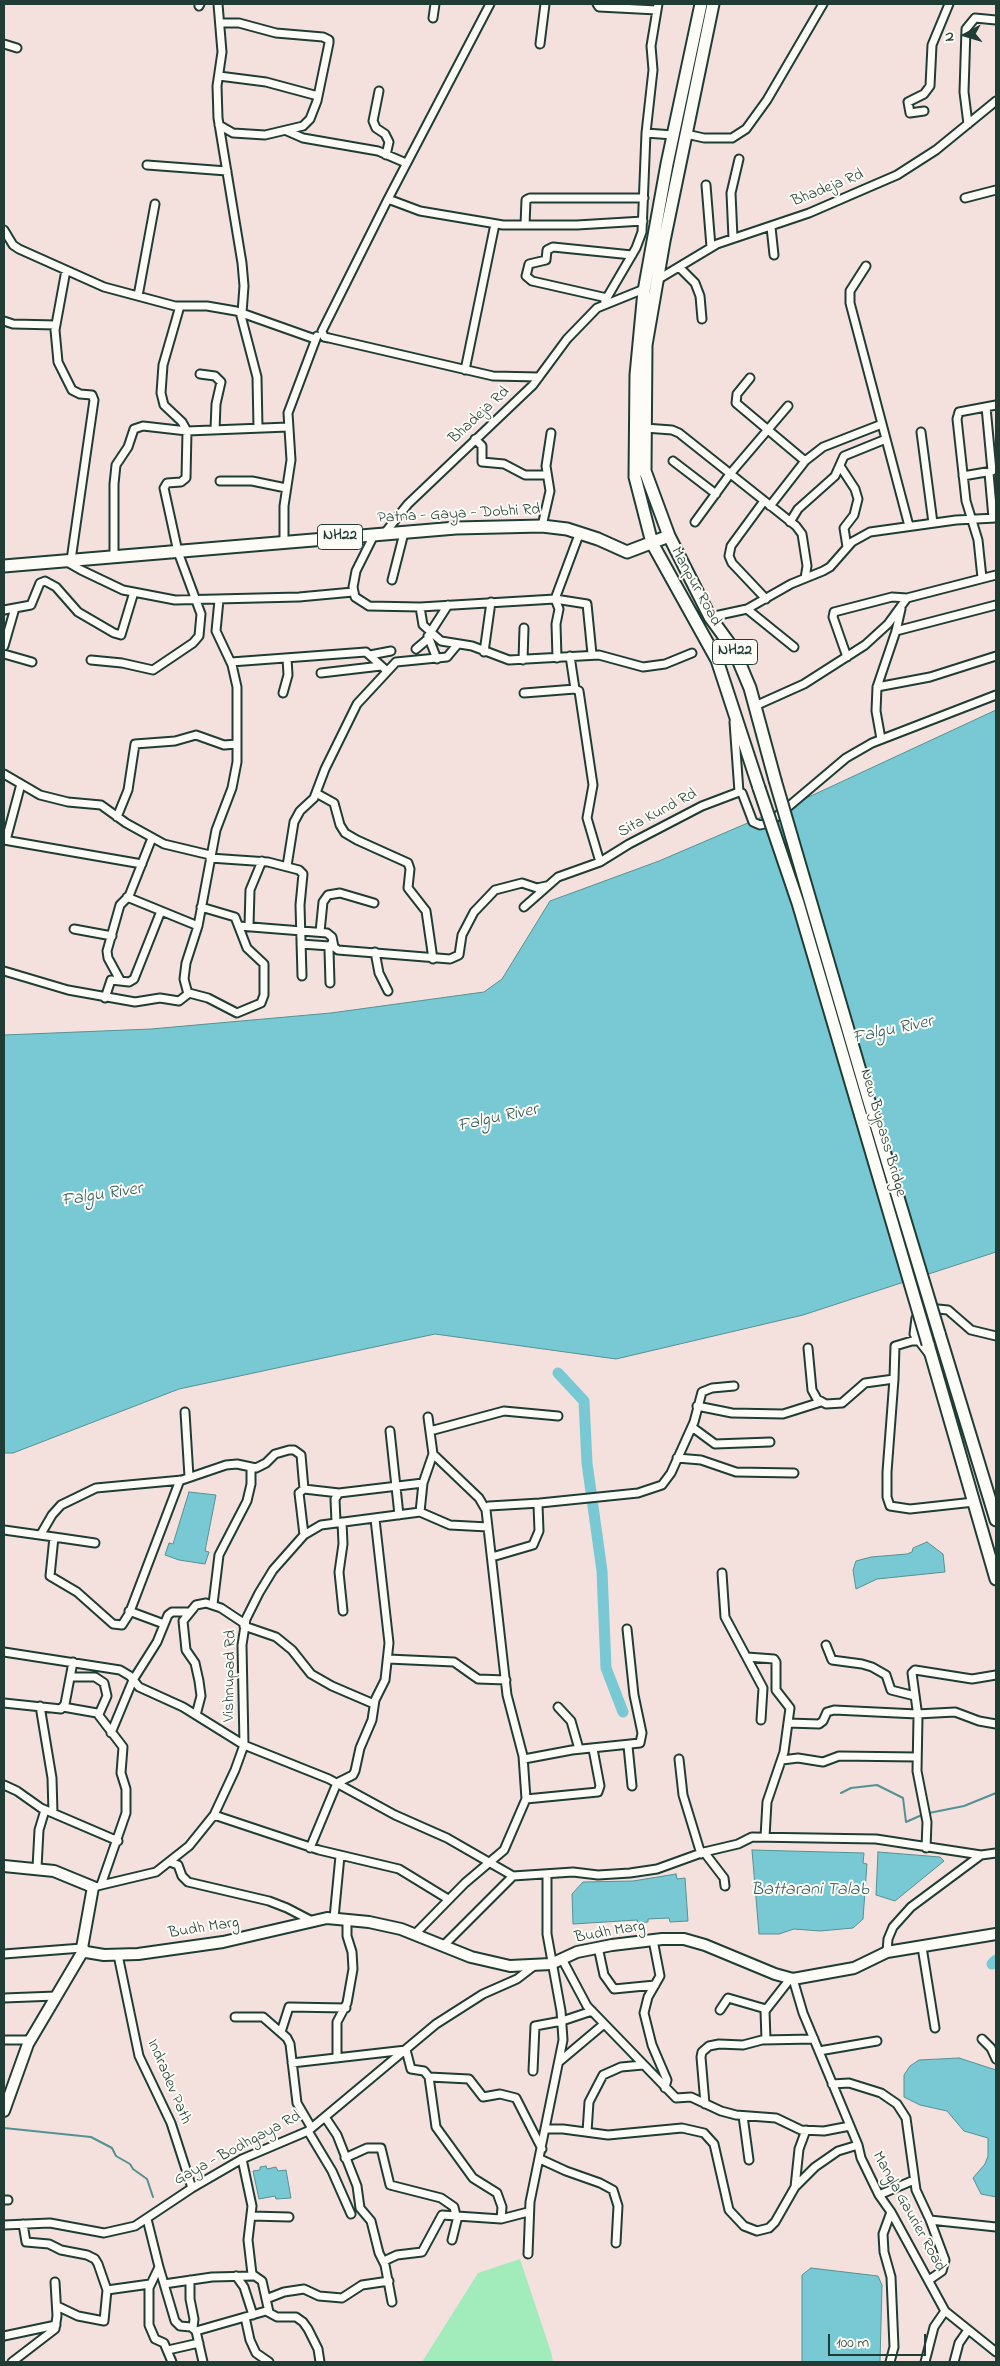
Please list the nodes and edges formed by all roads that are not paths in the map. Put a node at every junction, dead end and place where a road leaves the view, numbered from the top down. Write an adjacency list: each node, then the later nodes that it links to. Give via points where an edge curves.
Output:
1 (218, 4): 13 (street)
2 (435, 4): 11 (street)
3 (490, 4): 30 (street)
4 (545, 4): 15 (street)
5 (597, 4): 10 (street, via 599,7)
6 (701, 4): 27 (main road, Manpur Road)
7 (713, 4): 26 (main road, Manpur Road)
8 (823, 4): 26 (street, via 767,100 746,129 732,138)
9 (949, 4): 21 (street, via 932,45 930,86 924,94 908,102 910,113)
10 (658, 7): 25 (street, via 651,46 653,70)
11 (433, 18)
12 (996, 20): 22 (street, via 975,18 966,30 964,92)
13 (220, 23): 17 (street, via 222,52); 19 (street, via 239,23 276,33 327,38 329,43)
14 (4, 44): 16 (street)
15 (540, 44)
16 (17, 48)
17 (219, 76): 19 (street, via 266,82); 23 (street)
18 (379, 91): 28 (street, via 373,121 389,142)
19 (318, 96): 24 (street, via 310,119 302,126)
20 (996, 101): 22 (street, Bhadeja Rd)
21 (924, 111)
22 (968, 124): 42 (street, Bhadeja Rd, via 919,163 897,175)
23 (219, 125): 24 (street, via 233,133 265,135); 32 (street)
24 (287, 131): 28 (street, via 303,138)
25 (646, 133): 27 (street); 35 (street)
26 (686, 134): 51 (main road, Manpur Road)
27 (673, 135): 52 (main road, Manpur Road)
28 (386, 154): 30 (street)
29 (739, 160): 44 (street, via 731,193)
30 (406, 163): 37 (street)
31 (147, 164): 32 (street)
32 (227, 171): 56 (street, via 243,271)
33 (706, 185): 45 (street)
34 (996, 190): 36 (street)
35 (644, 198): 39 (street); 41 (street, via 530,198 526,200)
36 (965, 198)
37 (388, 199): 40 (street, via 420,211); 60 (street)
38 (155, 204): 53 (street)
39 (643, 221): 41 (street); 46 (street)
40 (495, 224): 41 (street); 62 (street)
41 (525, 225)
42 (771, 227): 44 (street, Bhadeja Rd); 47 (street)
43 (4, 230): 50 (street, via 19,249)
44 (733, 238): 45 (street, Bhadeja Rd)
45 (711, 247): 49 (street, Bhadeja Rd)
46 (632, 255): 54 (street); 54 (street, via 553,248 547,250 546,260 530,264 528,268 526,276 532,281)
47 (774, 255)
48 (866, 266): 69 (street, via 850,291 850,298)
49 (680, 268): 51 (street, Bhadeja Rd); 57 (street, via 696,283)
50 (66, 270): 53 (street, via 104,287); 59 (street)
51 (657, 280): 72 (main road, Manpur Road, via 646,345)
52 (644, 289): 54 (street, Bhadeja Rd); 103 (main road, Manpur Road, via 636,375 635,477)
53 (138, 296): 55 (street)
54 (605, 301): 64 (street, Bhadeja Rd, via 574,331)
55 (180, 306): 56 (street, via 207,306); 75 (street, via 163,365 161,393 164,405)
56 (241, 312): 61 (street); 71 (street, via 257,377)
57 (702, 320)
58 (4, 321): 59 (street)
59 (56, 325): 107 (street, via 58,362 70,387 75,393 92,395 94,400)
60 (322, 331): 61 (street); 62 (street, via 329,338)
61 (315, 339): 70 (street, via 289,406)
62 (465, 370): 64 (street, via 501,377)
63 (200, 374): 73 (street, via 215,376 221,382)
64 (539, 377): 78 (street, Bhadeja Rd)
65 (750, 378): 74 (street, via 737,394 736,403)
66 (788, 406): 74 (street)
67 (996, 406): 68 (street)
68 (986, 407): 83 (street, via 992,468); 86 (street, via 957,415)
69 (882, 424): 79 (street); 81 (street, via 828,443)
70 (288, 427): 71 (street); 88 (street, via 291,460)
71 (258, 428): 73 (street)
72 (645, 428): 84 (street, via 675,431); 101 (main road, Manpur Road, via 645,471)
73 (215, 430): 75 (street)
74 (768, 430): 81 (street); 84 (street)
75 (188, 431): 105 (street, via 186,478 181,482 167,483 164,488); 106 (street, via 142,426 133,431 116,466)
76 (921, 432): 95 (street)
77 (551, 434): 85 (street)
78 (475, 439): 85 (street, via 483,449 482,462 504,464 525,475); 100 (street, Bhadeja Rd)
79 (886, 439): 82 (street, via 844,456); 97 (street)
80 (673, 461): 89 (street)
81 (806, 461): 90 (street)
82 (840, 466): 94 (street, via 835,476 798,510); 104 (street, via 858,499 854,515 844,528)
83 (989, 473): 86 (street); 91 (street)
84 (730, 474): 89 (street); 90 (street)
85 (547, 475): 96 (street, via 550,491)
86 (963, 476): 92 (street)
87 (220, 481): 88 (street, via 252,481)
88 (286, 488): 102 (street)
89 (716, 494): 93 (street)
90 (767, 504): 94 (street); 117 (street, via 731,546 729,556)
91 (994, 518): 92 (street)
92 (970, 519): 95 (street); 111 (street, via 978,540)
93 (695, 522)
94 (790, 522): 110 (street, via 802,534)
95 (933, 523): 97 (street)
96 (542, 526): 98 (main road, Patna - Gaya - Dobhi Rd / NH22); 99 (main road, Patna - Gaya - Dobhi Rd / NH22)
97 (909, 526): 104 (street, via 870,532)
98 (580, 532): 103 (main road, Patna - Gaya - Dobhi Rd / NH22, via 627,552); 116 (street)
99 (404, 533): 100 (main road, Patna - Gaya - Dobhi Rd / NH22); 112 (street)
100 (379, 534): 102 (main road, Patna - Gaya - Dobhi Rd / NH22); 114 (street, Bhadeja Rd, via 356,571)
101 (669, 536): 103 (main road, Patna - Gaya - Dobhi Rd / NH22); 128 (main road, Manpur Road / NH22)
102 (284, 541): 105 (main road, Patna - Gaya - Dobhi Rd / NH22)
103 (652, 543): 160 (main road, Manpur Road / NH22, via 717,660)
104 (847, 547): 110 (street, via 830,567)
105 (178, 552): 106 (main road, Patna - Gaya - Dobhi Rd / NH22); 118 (street)
106 (114, 558): 107 (main road, Patna - Gaya - Dobhi Rd / NH22)
107 (68, 560): 108 (main road, Patna - Gaya - Dobhi Rd / NH22); 113 (street, via 95,578)
108 (4, 566)
109 (996, 575): 111 (street)
110 (805, 578): 117 (street)
111 (982, 578): 115 (street)
112 (392, 580)
113 (134, 592): 118 (street, via 174,600); 125 (street, via 121,635 78,612 56,587 45,581 40,583 31,605)
114 (353, 592): 119 (street); 124 (street, via 359,602 369,606)
115 (907, 598): 121 (street); 144 (street, via 892,597 834,612)
116 (555, 599): 120 (street); 140 (street, via 587,604); 146 (street, via 559,609)
117 (766, 599): 126 (street)
118 (196, 600): 119 (street); 148 (street, via 201,622 196,640 153,670)
119 (219, 600): 151 (street, via 216,631)
120 (491, 602): 122 (street); 137 (street)
121 (902, 604): 130 (street); 144 (street, via 884,628)
122 (448, 605): 124 (street); 131 (street)
123 (996, 605): 130 (street)
124 (420, 607): 131 (street)
125 (15, 608): 127 (street); 133 (street)
126 (747, 609): 128 (street); 134 (street)
127 (4, 610)
128 (710, 617): 159 (main road, Manpur Road / NH22, via 734,650)
129 (524, 628): 149 (street)
130 (896, 631): 154 (street)
131 (428, 633): 132 (street, via 440,641); 135 (street); 147 (street)
132 (457, 645): 137 (street, via 472,646); 147 (street, via 450,656)
133 (4, 646)
134 (794, 647)
135 (416, 650)
136 (391, 651): 141 (street)
137 (484, 652): 149 (street, via 508,660)
138 (692, 653): 140 (street, via 665,664 643,667)
139 (4, 654): 150 (street)
140 (592, 654): 142 (street)
141 (370, 655): 145 (street, via 363,652); 152 (street)
142 (570, 656): 146 (street); 155 (street)
143 (996, 656): 154 (street, via 930,677)
144 (847, 657): 159 (street, via 804,684)
145 (287, 658): 151 (street); 156 (street)
146 (557, 658): 149 (street)
147 (437, 659): 152 (street, via 399,661)
148 (91, 660)
149 (523, 660)
150 (32, 662)
151 (231, 662): 162 (street, via 238,698)
152 (384, 668): 153 (street); 168 (street, via 356,704)
153 (321, 673)
154 (877, 687): 161 (street, via 876,711)
155 (574, 689): 157 (street); 174 (street, via 578,689 580,694 593,785 587,818)
156 (284, 693)
157 (524, 693)
158 (996, 695): 161 (street)
159 (755, 706): 164 (main road, Manpur Road / NH22)
160 (733, 710): 166 (main road, Manpur Road / NH22); 167 (street)
161 (881, 739): 167 (street, via 846,758 769,823 760,825 753,822)
162 (237, 744): 169 (street, via 224,744 196,735 175,741 135,744 128,790); 172 (street, via 232,788)
163 (4, 774): 165 (street)
164 (775, 780): 231 (main road, New Bypass Bridge / NH22, bridge)
165 (21, 784): 169 (street, via 50,798 101,805); 171 (street)
166 (759, 788): 202 (main road, New Bypass Bridge / NH22, bridge, via 798,903)
167 (739, 792): 174 (street, Sita Kund Rd, via 702,806)
168 (316, 793): 176 (street, via 294,822); 193 (street, via 334,803 340,825 346,832 408,863 408,888 426,911)
169 (117, 817): 170 (street)
170 (152, 838): 172 (street, via 169,846); 175 (street)
171 (5, 840): 175 (street)
172 (210, 856): 173 (street); 180 (street)
173 (262, 861): 176 (street); 185 (street, via 250,890)
174 (600, 862): 177 (street, Sita Kund Rd, via 558,877)
175 (142, 864): 178 (street)
176 (286, 866): 187 (street, via 303,874)
177 (546, 886): 181 (street, Sita Kund Rd); 193 (street, via 538,888 522,883 495,890 470,917 456,958)
178 (127, 897): 182 (street); 189 (street, via 120,904)
179 (374, 903): 188 (street, via 340,893 328,895)
180 (201, 907): 183 (street); 184 (street, via 232,915)
181 (524, 907)
182 (162, 911): 183 (street); 196 (street, via 134,980)
183 (198, 926): 199 (street, via 186,963 184,979)
184 (239, 926): 185 (street); 199 (street, via 247,948 264,964 263,1001 237,1013 208,998)
185 (249, 926): 187 (street)
186 (74, 929): 189 (street)
187 (301, 931): 188 (street); 190 (street)
188 (320, 932): 191 (street, via 330,934)
189 (112, 936): 196 (street, via 107,954)
190 (301, 944): 191 (street); 195 (street)
191 (331, 945): 192 (street, via 338,950); 197 (street)
192 (375, 952): 193 (street); 198 (street, via 379,973)
193 (433, 959)
194 (4, 971): 200 (street)
195 (302, 976)
196 (120, 980): 200 (street, via 111,980)
197 (330, 983)
198 (388, 991)
199 (189, 993): 200 (street, via 180,1000 160,998 135,1002)
200 (105, 998)
201 (996, 1336): 202 (street, via 971,1330 948,1310 938,1309 916,1318 914,1334)
202 (924, 1342): 204 (street, via 912,1341 896,1346); 226 (main road, New Bypass Bridge, via 932,1358)
203 (808, 1348): 206 (street, via 812,1390)
204 (894, 1379): 206 (street, via 866,1383 842,1403); 226 (street, via 887,1472 890,1506 910,1509)
205 (734, 1386): 207 (street, via 706,1389)
206 (821, 1402): 207 (street, via 783,1414 732,1413)
207 (697, 1406): 211 (street)
208 (185, 1412): 219 (street)
209 (558, 1416): 213 (street, via 504,1411)
210 (428, 1417): 213 (street)
211 (692, 1427): 214 (street, via 715,1444); 216 (street)
212 (390, 1431): 222 (street)
213 (430, 1431): 215 (street)
214 (770, 1442)
215 (433, 1454): 221 (street); 233 (street, via 479,1498 486,1510)
216 (677, 1458): 218 (street, via 701,1460 736,1472); 225 (street, via 669,1477 658,1488)
217 (251, 1468): 219 (street, via 226,1465); 223 (street, via 263,1466 275,1454 294,1450 301,1456); 242 (street, via 245,1508 219,1555)
218 (794, 1473)
219 (189, 1477): 220 (street)
220 (180, 1480): 235 (street, via 103,1487 86,1492 57,1509); 244 (street)
221 (423, 1483): 222 (street); 228 (street)
222 (395, 1488): 224 (street); 229 (street)
223 (304, 1489): 224 (street); 236 (street, via 299,1493)
224 (339, 1493): 232 (street, via 336,1499)
225 (540, 1502): 227 (street); 239 (street, via 539,1530 533,1545)
226 (974, 1502): 241 (main road, New Bypass Bridge)
227 (489, 1506)
228 (420, 1512): 229 (street, Vishnupad Rd); 233 (street, via 450,1525)
229 (399, 1515): 230 (street, Vishnupad Rd)
230 (375, 1519): 232 (street, Vishnupad Rd); 252 (street, via 389,1635)
231 (996, 1520)
232 (339, 1522): 236 (street, Vishnupad Rd, via 315,1526); 243 (street, via 343,1544 339,1572)
233 (488, 1527): 239 (street)
234 (4, 1530): 235 (street)
235 (41, 1534): 237 (street)
236 (304, 1535): 247 (street, Vishnupad Rd, via 273,1570)
237 (54, 1537): 238 (street); 244 (street, via 49,1572 53,1578 77,1592 113,1624 122,1625)
238 (94, 1543)
239 (492, 1557): 257 (street)
240 (722, 1572): 251 (street, via 725,1617)
241 (996, 1579)
242 (213, 1604): 245 (street, via 199,1603); 247 (street)
243 (343, 1611)
244 (129, 1612): 246 (street)
245 (189, 1612): 246 (street, via 170,1613); 266 (street, via 182,1627 186,1650 195,1663 199,1681 201,1696)
246 (164, 1624): 256 (street)
247 (245, 1625): 260 (street, via 276,1637 292,1650 311,1674); 271 (street, Vishnupad Rd, via 241,1668)
248 (627, 1629): 272 (street, via 642,1733 640,1743)
249 (826, 1645): 258 (street, via 832,1660 876,1669 886,1675 891,1690)
250 (4, 1652): 253 (street)
251 (747, 1657): 267 (street, via 763,1688); 268 (street, via 774,1659 776,1662 776,1690 790,1708)
252 (388, 1659): 257 (street, via 454,1662 478,1678); 260 (street, via 384,1685)
253 (73, 1662): 255 (street); 256 (street, via 120,1670)
254 (996, 1675): 258 (street, via 972,1680 915,1670 912,1673)
255 (71, 1677): 262 (street); 264 (street, via 95,1677 104,1683 108,1696)
256 (134, 1680): 266 (street, via 138,1687); 270 (street)
257 (506, 1680): 276 (street)
258 (915, 1696): 265 (street)
259 (4, 1703): 261 (street)
260 (374, 1704): 279 (street, via 355,1771)
261 (40, 1706): 262 (street); 284 (street, via 52,1778)
262 (64, 1707): 264 (street, via 82,1708)
263 (558, 1707): 273 (street, via 571,1721)
264 (99, 1714): 270 (street)
265 (917, 1714): 268 (street, via 834,1710 827,1712 819,1724); 269 (street, via 956,1712); 275 (street)
266 (196, 1715): 271 (street)
267 (761, 1720)
268 (788, 1723): 278 (street)
269 (996, 1724)
270 (111, 1733): 287 (street, via 123,1747 121,1773 126,1788 125,1819)
271 (244, 1744): 279 (street); 285 (street, Vishnupad Rd)
272 (628, 1746): 274 (street); 281 (street)
273 (579, 1749): 274 (street); 276 (street)
274 (594, 1749): 282 (street, via 600,1786 598,1792)
275 (917, 1757): 278 (street, via 840,1756 823,1762 798,1758); 289 (street, via 926,1818)
276 (524, 1759): 282 (street)
277 (679, 1759): 290 (street, via 683,1795)
278 (782, 1760): 286 (street, via 767,1802)
279 (337, 1783): 288 (street); 295 (street, via 448,1838)
280 (4, 1785): 283 (street)
281 (632, 1786)
282 (526, 1798): 295 (street, via 504,1850)
283 (45, 1810): 284 (street); 297 (street, via 38,1830)
284 (53, 1813): 287 (street)
285 (214, 1815): 288 (street); 294 (street, Vishnupad Rd, via 195,1839)
286 (765, 1837): 289 (street, via 876,1839); 290 (street, via 752,1837)
287 (118, 1841): 300 (street)
288 (310, 1848): 293 (street)
289 (926, 1848): 292 (street)
290 (703, 1853): 298 (street, via 657,1869 630,1874); 301 (street, via 724,1878)
291 (996, 1854): 292 (street)
292 (980, 1855): 313 (street, via 911,1907 893,1927)
293 (340, 1856): 302 (street, via 399,1869); 303 (street)
294 (170, 1862): 300 (street, Vishnupad Rd, via 149,1875); 305 (street, via 178,1865 188,1882 269,1901)
295 (490, 1864): 299 (street); 302 (street)
296 (4, 1866): 297 (street)
297 (37, 1868): 300 (street)
298 (547, 1874): 299 (street); 317 (street, via 547,1934)
299 (513, 1876): 309 (street)
300 (97, 1886): 312 (street)
301 (725, 1886)
302 (448, 1899): 306 (street)
303 (334, 1918): 304 (street, Budh Marg); 305 (street, Budh Marg)
304 (347, 1920): 306 (street, Budh Marg, via 389,1926); 323 (street, via 353,1959)
305 (312, 1921): 315 (street, Budh Marg, via 223,1942)
306 (415, 1934): 309 (street, Budh Marg)
307 (996, 1934): 310 (street)
308 (653, 1940): 311 (street, Budh Marg); 319 (street, Budh Marg, via 691,1940); 320 (street, via 660,1973)
309 (444, 1945): 318 (street, Budh Marg, via 478,1959 510,1966)
310 (922, 1947): 313 (street); 330 (street)
311 (598, 1948): 316 (street, Budh Marg, via 577,1952); 320 (street, via 604,1975 611,1988)
312 (82, 1949): 314 (street); 315 (street, Budh Marg); 321 (street)
313 (887, 1952): 319 (street, via 854,1968)
314 (4, 1954)
315 (118, 1955): 366 (street, Indradev Path, via 139,2056 171,2123)
316 (562, 1960): 317 (street, Budh Marg); 326 (street)
317 (551, 1964): 318 (street, Budh Marg); 328 (street)
318 (534, 1966): 338 (street, Gaya - Bodhgaya Rd, via 517,1979 483,1994 436,2024)
319 (791, 1979): 324 (street); 332 (street, Mangla Gaurier Road)
320 (655, 1985): 348 (street, via 644,2012 652,2045 667,2080)
321 (56, 1996): 322 (street); 335 (street)
322 (4, 1998)
323 (346, 2008): 331 (street, via 289,2007); 340 (street, via 337,2022)
324 (766, 2009): 325 (street, via 728,1998); 336 (street)
325 (720, 2010)
326 (592, 2011): 328 (street); 329 (street)
327 (234, 2017): 331 (street, via 259,2016)
328 (562, 2021): 342 (street); 345 (street, via 535,2026)
329 (604, 2024): 342 (street); 344 (street)
330 (935, 2028)
331 (281, 2032): 343 (street, via 289,2040)
332 (814, 2039): 336 (street); 339 (street, Mangla Gaurier Road)
333 (982, 2039): 341 (street)
334 (4, 2040): 335 (street)
335 (30, 2040): 350 (street)
336 (766, 2040): 349 (street, via 741,2045 715,2044 704,2050 701,2057)
337 (877, 2041): 339 (street)
338 (406, 2050): 340 (street); 346 (street, via 411,2069 424,2071); 352 (street, Gaya - Bodhgaya Rd)
339 (819, 2050): 347 (street, Mangla Gaurier Road)
340 (337, 2058): 343 (street)
341 (996, 2059)
342 (560, 2062): 355 (street)
343 (292, 2063): 354 (street, via 297,2103)
344 (642, 2065): 348 (street); 357 (street, via 620,2067 603,2075 589,2102)
345 (533, 2072)
346 (429, 2076): 359 (street, via 469,2079 483,2097 500,2094 516,2098); 375 (street, via 436,2127 473,2178 497,2193 502,2206)
347 (832, 2084): 353 (street, Mangla Gaurier Road); 364 (street, via 849,2083 872,2090 888,2096 897,2104 907,2124)
348 (665, 2088): 349 (street, via 676,2098 691,2097)
349 (705, 2104): 351 (street)
350 (4, 2111)
351 (743, 2116): 356 (street, via 772,2117); 363 (street)
352 (325, 2117): 354 (street, Gaya - Bodhgaya Rd); 360 (street, via 335,2130)
353 (850, 2126): 356 (street); 358 (street, Mangla Gaurier Road)
354 (310, 2129): 361 (street, Gaya - Bodhgaya Rd); 370 (street)
355 (546, 2129): 357 (street); 359 (street)
356 (806, 2130): 365 (street, via 799,2149)
357 (587, 2132): 365 (street, via 623,2135 682,2128 704,2133 714,2144 729,2210 744,2226 757,2231 769,2228 775,2222)
358 (858, 2145): 365 (street, via 827,2158); 367 (street, Mangla Gaurier Road)
359 (542, 2149): 362 (street)
360 (345, 2158): 372 (street, via 361,2149 381,2148 390,2185 442,2198 454,2206); 383 (street, via 357,2186 360,2208 371,2222)
361 (242, 2159): 366 (street, Gaya - Bodhgaya Rd); 371 (street, via 252,2206)
362 (540, 2159): 368 (street); 381 (street, via 613,2190 618,2206)
363 (749, 2160)
364 (914, 2180): 367 (street); 376 (street)
365 (795, 2186)
366 (192, 2188): 374 (street, Gaya - Bodhgaya Rd)
367 (879, 2195): 369 (street, Mangla Gaurier Road)
368 (528, 2212): 375 (street); 382 (street)
369 (891, 2212): 388 (street, Mangla Gaurier Road); 412 (street, via 883,2234 891,2277 894,2347)
370 (351, 2214)
371 (251, 2216): 373 (street); 386 (street, via 248,2240)
372 (458, 2216): 375 (street); 380 (street); 383 (street, via 440,2217 422,2252 397,2255)
373 (289, 2217)
374 (147, 2219): 377 (street, Gaya - Bodhgaya Rd, via 110,2233 50,2224); 384 (street)
375 (501, 2219)
376 (930, 2220): 379 (street); 388 (street, via 945,2267)
377 (23, 2224): 378 (street, Gaya - Bodhgaya Rd); 393 (street, via 26,2242 48,2244 95,2260)
378 (4, 2225)
379 (996, 2227)
380 (452, 2240)
381 (616, 2243)
382 (528, 2254)
383 (384, 2261): 389 (street)
384 (159, 2266): 391 (street); 392 (street)
385 (236, 2276): 386 (street); 387 (street); 399 (street, via 244,2286)
386 (253, 2276): 394 (street, via 262,2281)
387 (190, 2280): 392 (street); 401 (street)
388 (929, 2280): 397 (street, Mangla Gaurier Road)
389 (389, 2281): 394 (street, via 362,2285 342,2298 319,2296 304,2289); 395 (street)
390 (55, 2282): 396 (street)
391 (150, 2284): 393 (street); 405 (street, via 147,2299 149,2326 153,2336)
392 (164, 2284): 401 (street, via 175,2321 180,2326)
393 (107, 2290): 396 (street, via 104,2321 78,2316)
394 (266, 2299): 398 (street)
395 (392, 2302)
396 (57, 2306): 400 (street)
397 (945, 2311): 402 (street, Mangla Gaurier Road); 413 (street, via 934,2327)
398 (270, 2312): 399 (street); 411 (street, via 276,2317 296,2317 303,2322 318,2349)
399 (249, 2316): 401 (street); 410 (street, via 255,2350)
400 (56, 2325): 403 (street); 407 (street, via 53,2332)
401 (195, 2329): 404 (street)
402 (968, 2330): 406 (street, Mangla Gaurier Road); 414 (street, via 959,2343)
403 (4, 2336)
404 (199, 2343): 405 (street); 409 (street)
405 (168, 2350): 408 (street)
406 (996, 2351)
407 (12, 2362)
408 (172, 2362)
409 (203, 2362)
410 (269, 2362)
411 (320, 2362)
412 (890, 2362)
413 (925, 2362)
414 (954, 2362)

